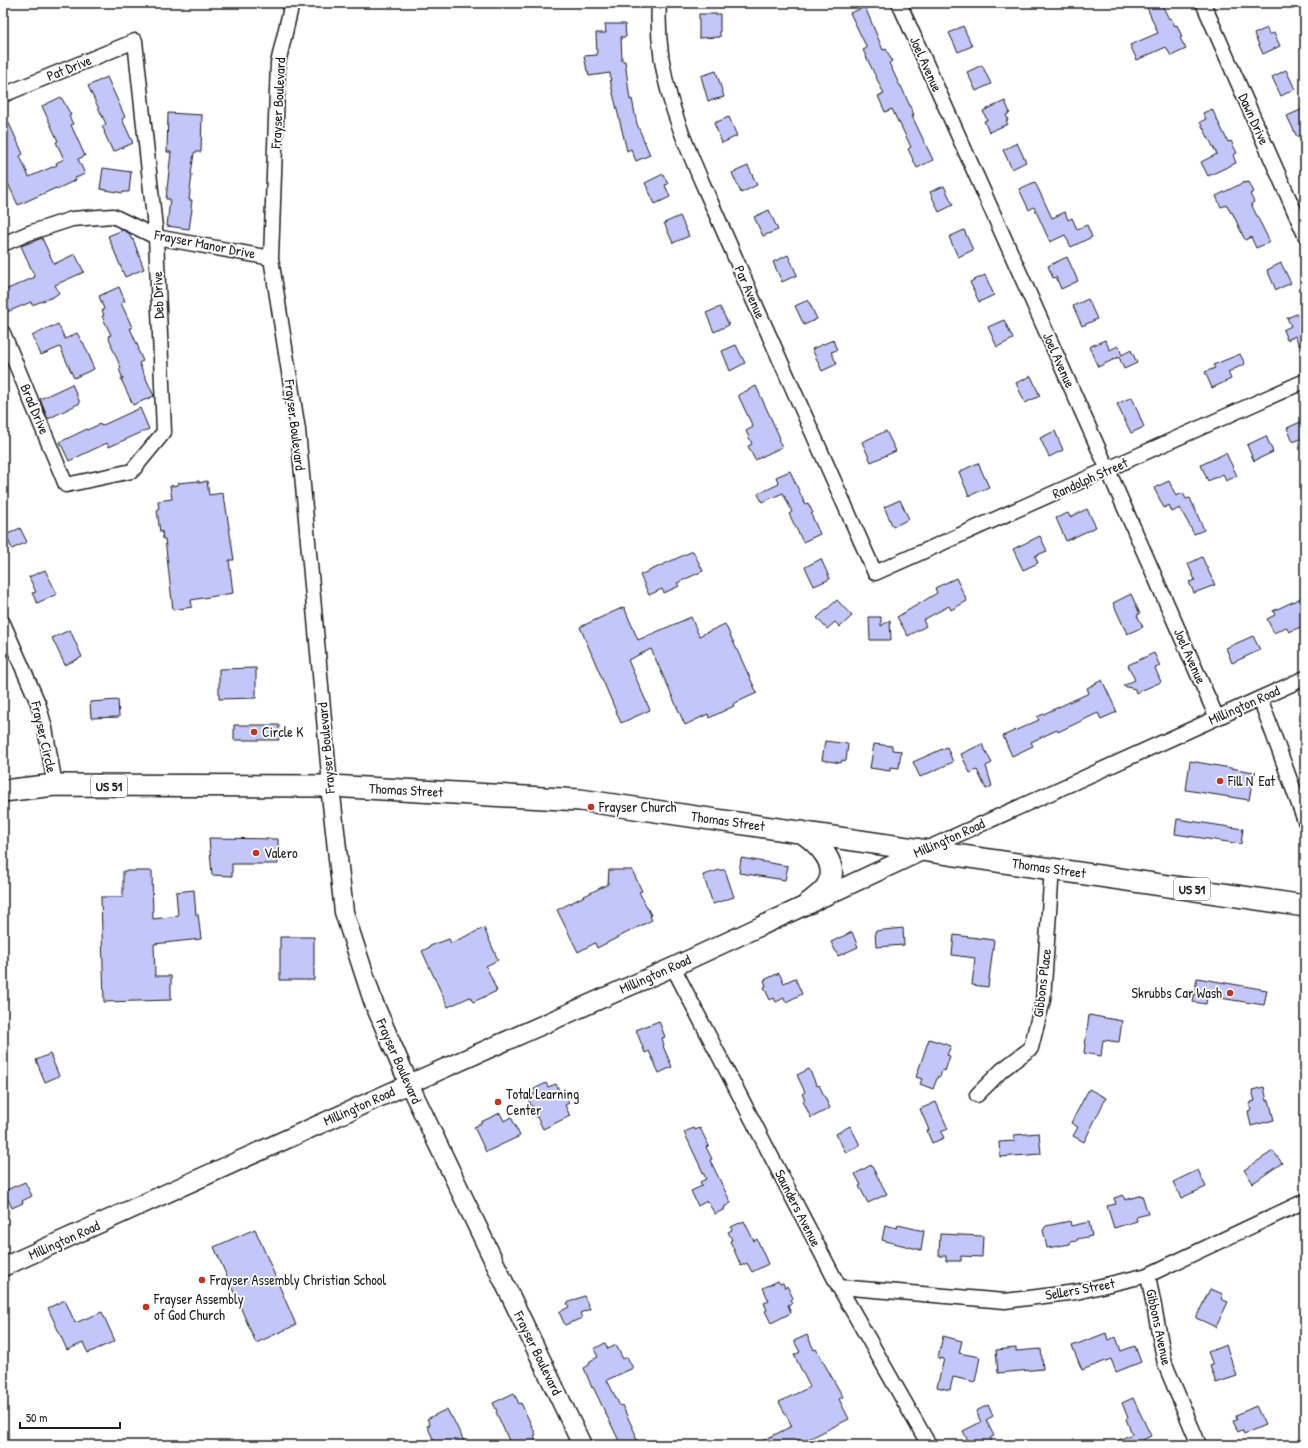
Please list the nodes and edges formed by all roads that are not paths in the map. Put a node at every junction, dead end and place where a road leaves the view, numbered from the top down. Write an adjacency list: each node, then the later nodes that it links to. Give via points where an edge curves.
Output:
1 (292, 3): 10 (street, Frayser Boulevard, via 278,63)
2 (659, 3): 15 (street, Par Avenue, via 658,31 662,67 679,128)
3 (899, 3): 13 (street, Joel Avenue)
4 (1203, 3): 7 (street, Dawn Drive)
5 (136, 42): 6 (street, Pat Drive); 8 (street, Deb Drive)
6 (3, 96)
7 (1305, 235)
8 (156, 237): 9 (street, Frayser Manor Drive, via 113,216 72,219); 10 (street, Frayser Manor Drive); 14 (street, Deb Drive, via 164,432 132,471)
9 (3, 244)
10 (271, 258): 21 (street, Frayser Boulevard, via 298,430)
11 (3, 334): 14 (street, Brad Drive)
12 (1305, 381): 13 (street, Randolph Street)
13 (1108, 470): 15 (street, Randolph Street); 19 (street, Joel Avenue)
14 (66, 485)
15 (875, 573)
16 (3, 623): 20 (street, Frayser Circle, via 38,702)
17 (1305, 678): 18 (street, Millington Road)
18 (1260, 698): 19 (street, Millington Road); 23 (street)
19 (1217, 718): 25 (street, Millington Road)
20 (55, 786): 21 (highway, Thomas Street / US 51); 22 (highway, Thomas Street / US 51)
21 (330, 786): 24 (highway, Thomas Street / US 51, via 580,800); 30 (main road, Frayser Boulevard, via 344,912 372,1002)
22 (3, 790)
23 (1305, 821)
24 (802, 832): 25 (highway, Thomas Street / US 51); 27 (highway, via 821,848 828,859 830,870 827,887)
25 (924, 850): 26 (highway, Thomas Street / US 51); 27 (main road, Millington Road)
26 (1052, 868): 28 (highway, Thomas Street / US 51); 31 (street, Gibbons Place, via 1043,1000 1031,1048 1002,1070)
27 (809, 903): 29 (main road, Millington Road)
28 (1305, 906)
29 (673, 967): 30 (main road, Millington Road); 35 (street, Saunders Avenue)
30 (409, 1084): 33 (main road, Millington Road); 36 (main road, Frayser Boulevard)
31 (977, 1095)
32 (1305, 1201): 34 (street, Sellers Street)
33 (3, 1267)
34 (1148, 1275): 35 (street, Sellers Street, via 1076,1292 1005,1301); 38 (street, Gibbons Avenue, via 1165,1364)
35 (839, 1287): 37 (street, Saunders Avenue)
36 (582, 1445)
37 (929, 1445)
38 (1199, 1445)

